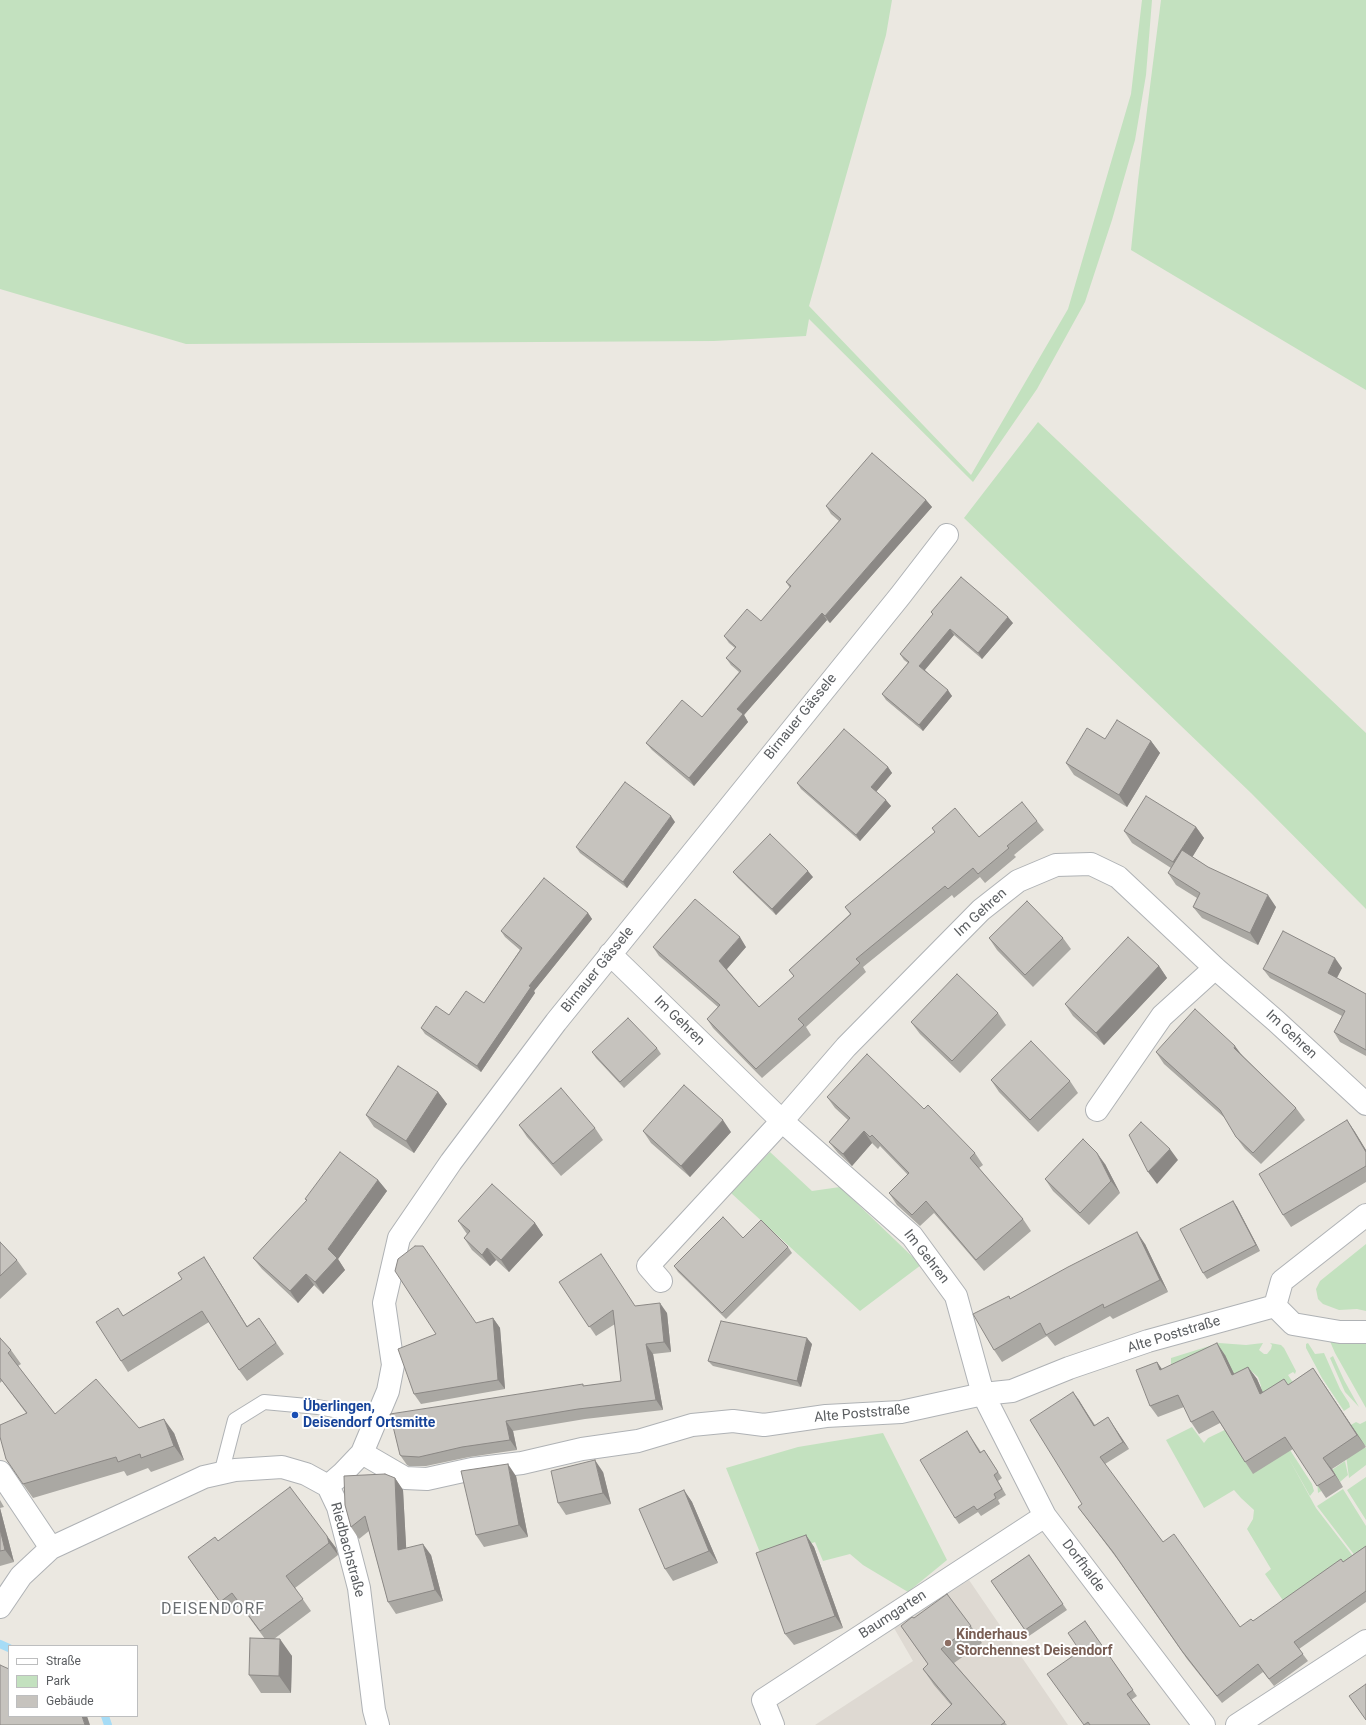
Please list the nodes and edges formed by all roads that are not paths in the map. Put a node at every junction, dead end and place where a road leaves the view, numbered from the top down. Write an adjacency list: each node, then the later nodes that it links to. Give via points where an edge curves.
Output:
1 (947, 535): 2 (street, Birnauer Gässele)
2 (610, 954): 6 (street, Im Gehren); 12 (street, Birnauer Gässele, via 496,1100 399,1238 384,1303 393,1365)
3 (1215, 968): 4 (street, Im Gehren); 5 (street, via 1162,1016); 6 (street, Im Gehren, via 1118,876 1091,864 1056,865 1018,881 982,910 846,1047)
4 (1366, 1104)
5 (1097, 1110)
6 (782, 1121): 8 (street, Im Gehren, via 648,1266); 11 (street, Im Gehren, via 912,1236 956,1296)
7 (1366, 1215): 9 (street, via 1282,1281)
8 (661, 1281)
9 (1275, 1306): 10 (street, via 1293,1324 1340,1332); 11 (street, Alte Poststraße, via 1148,1341 1012,1391)
10 (1366, 1332)
11 (983, 1394): 13 (street, Alte Poststraße, via 901,1412 826,1416 764,1425 733,1421 692,1425 638,1441 582,1449 522,1463 472,1469 426,1479 405,1478); 17 (street, Dorfhalde)
12 (387, 1417): 13 (street, Birnauer Gässele); 15 (lane, via 264,1402 234,1420)
13 (362, 1453): 16 (street)
14 (0, 1472): 18 (street)
15 (221, 1474): 16 (street, Riedbachstraße, via 235,1470 282,1467 306,1474); 18 (street, Riedbachstraße, via 204,1477)
16 (328, 1486): 21 (street, Riedbachstraße, via 338,1507 359,1588)
17 (1045, 1516): 22 (street, Baumgarten, via 763,1700); 23 (street, Dorfhalde)
18 (51, 1548): 19 (street, Riedbachstraße, via 20,1576)
19 (0, 1606)
20 (1366, 1641): 24 (street)
21 (378, 1725)
22 (773, 1725)
23 (1204, 1725)
24 (1236, 1725)

